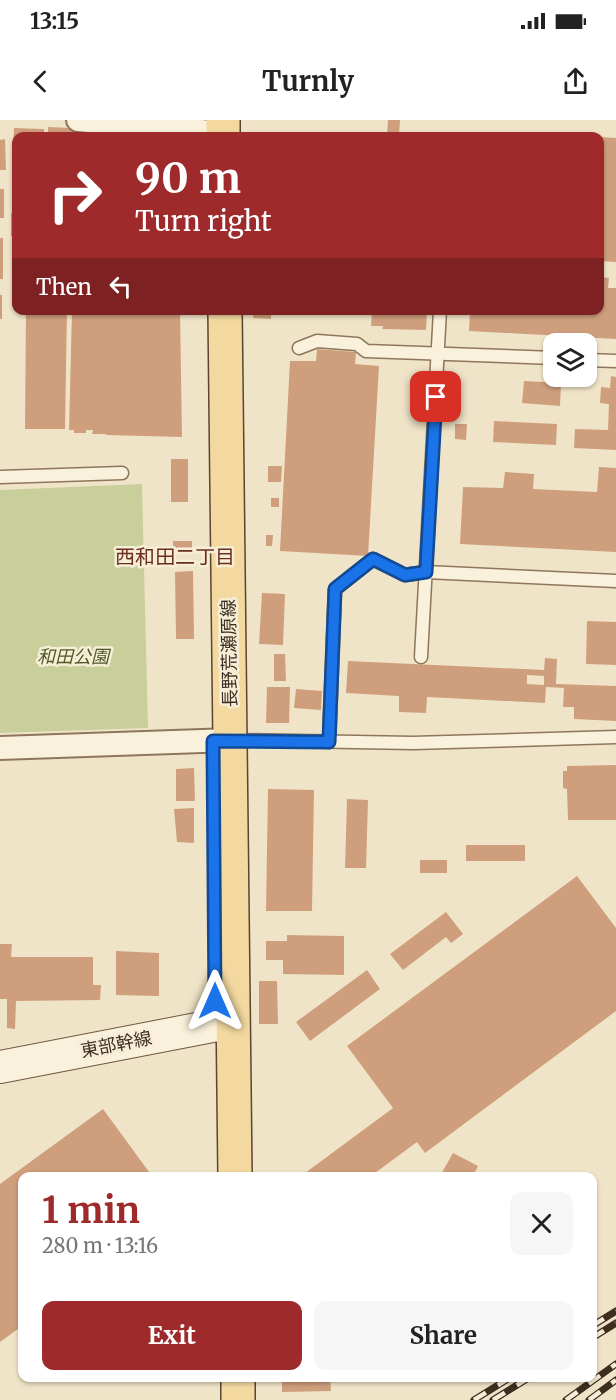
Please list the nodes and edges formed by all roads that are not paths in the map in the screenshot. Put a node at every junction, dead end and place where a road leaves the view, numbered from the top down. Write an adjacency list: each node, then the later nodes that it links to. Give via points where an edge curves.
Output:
1 (78, 120): 2 (street)
2 (214, 130)
3 (208, 315): 17 (main road, 長野荒瀬原線)
4 (225, 315): 17 (main road, 長野荒瀬原線)
5 (440, 315): 7 (lane)
6 (299, 348): 7 (lane, via 317,341 357,344 366,351)
7 (438, 353): 8 (lane); 13 (lane)
8 (543, 358)
9 (597, 360): 10 (lane)
10 (616, 361)
11 (122, 473): 12 (lane)
12 (0, 477)
13 (426, 572): 14 (lane); 15 (lane); 18 (lane, via 405,575 373,559 335,589)
14 (616, 581)
15 (421, 657)
16 (616, 737): 18 (lane)
17 (222, 740): 18 (lane); 19 (street); 20 (main road, 長野荒瀬原線)
18 (329, 742)
19 (0, 748)
20 (224, 1024): 21 (street, 東部幹線); 22 (main road, 長野荒瀬原線); 23 (main road, 長野荒瀬原線)
21 (0, 1067)
22 (217, 1172)
23 (235, 1172)
24 (219, 1382): 26 (main road)
25 (238, 1382): 27 (main road)
26 (220, 1400)
27 (238, 1400)

